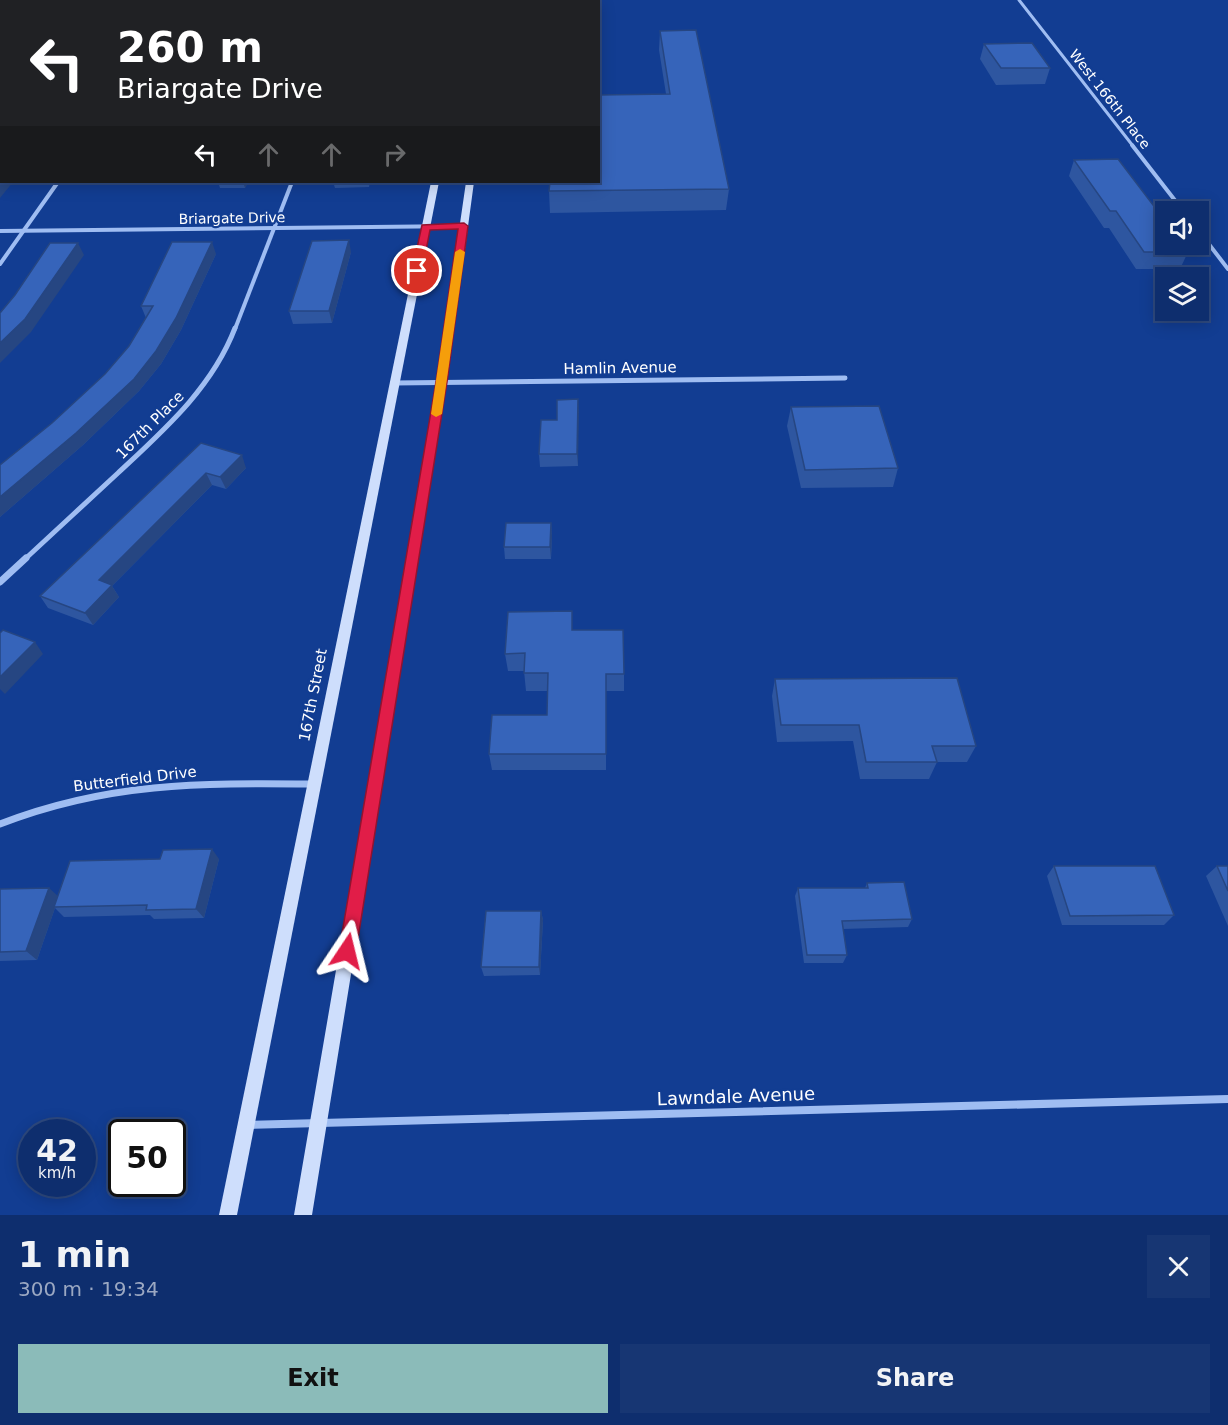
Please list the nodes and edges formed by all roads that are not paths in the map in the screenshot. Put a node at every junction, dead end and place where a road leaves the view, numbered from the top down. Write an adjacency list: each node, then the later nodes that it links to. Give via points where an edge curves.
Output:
1 (1019, 0): 6 (street, West 166th Place)
2 (57, 183): 11 (street)
3 (292, 183): 9 (street, 167th Place)
4 (435, 183): 8 (main road, 167th Street)
5 (470, 183): 7 (main road)
6 (1176, 201)
7 (464, 226): 8 (street, Briargate Drive); 16 (main road)
8 (426, 227): 9 (street, Briargate Drive); 17 (main road, 167th Street)
9 (273, 229): 11 (street, Briargate Drive); 18 (street, 167th Place, via 229,344 194,398)
10 (0, 231): 11 (street, Briargate Drive)
11 (23, 231): 13 (street)
12 (1209, 244): 14 (street)
13 (0, 264)
14 (1228, 269)
15 (845, 378): 16 (street, Hamlin Avenue)
16 (442, 382): 17 (street, Hamlin Avenue); 22 (main road)
17 (394, 383): 19 (main road, 167th Street)
18 (0, 582)
19 (314, 784): 20 (street, Butterfield Drive, via 189,784 94,795); 23 (main road, 167th Street)
20 (0, 824)
21 (1228, 1099): 22 (street, Lawndale Avenue)
22 (318, 1124): 23 (street, Lawndale Avenue); 25 (main road)
23 (245, 1125): 24 (main road, 167th Street)
24 (228, 1215)
25 (303, 1215)

